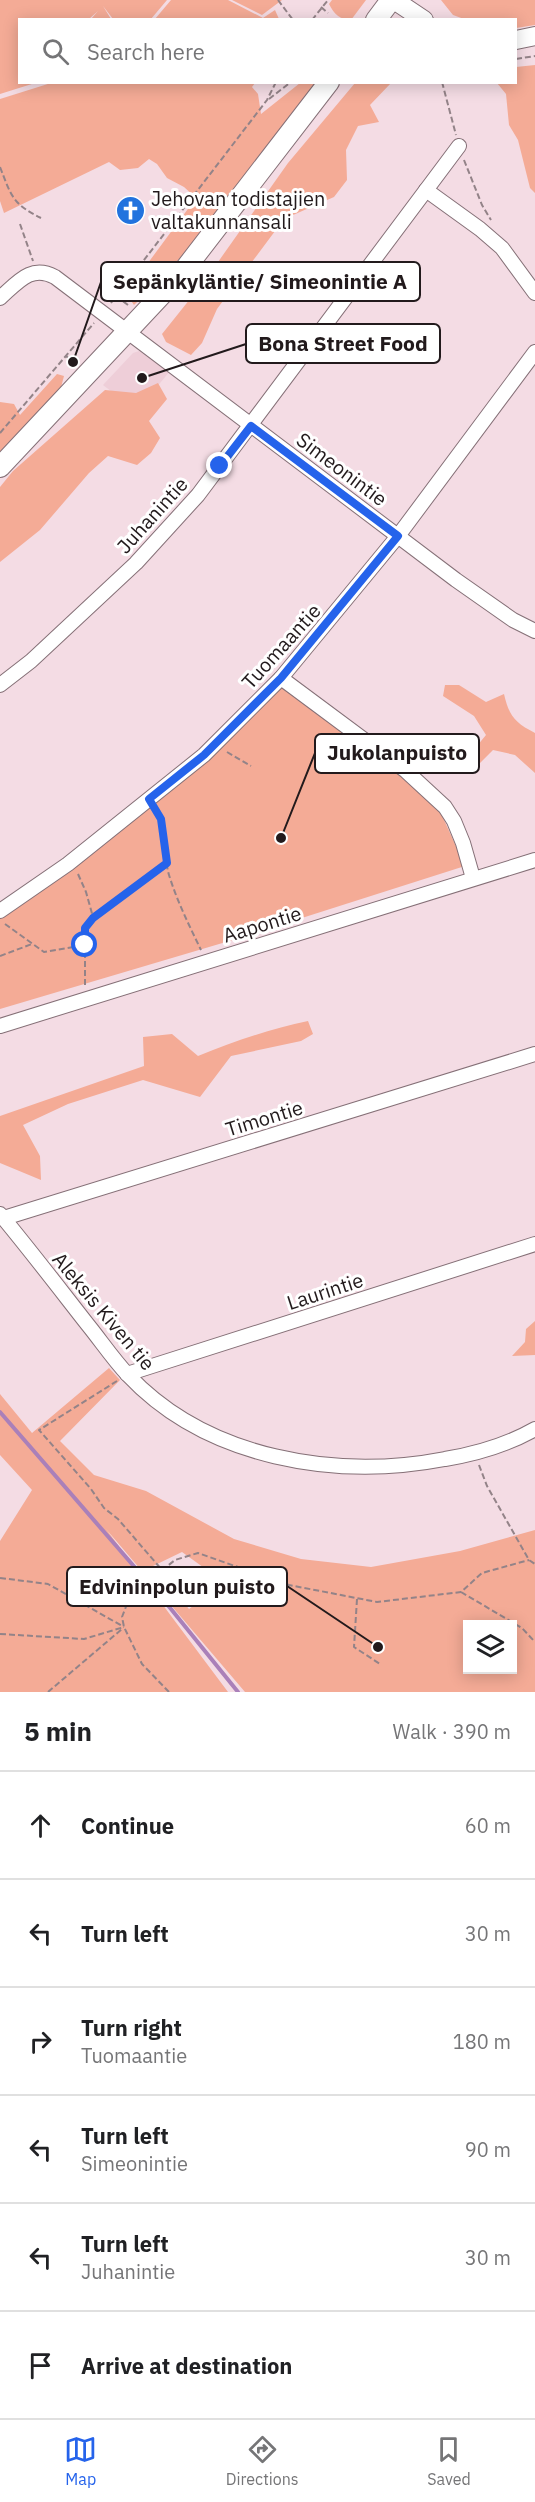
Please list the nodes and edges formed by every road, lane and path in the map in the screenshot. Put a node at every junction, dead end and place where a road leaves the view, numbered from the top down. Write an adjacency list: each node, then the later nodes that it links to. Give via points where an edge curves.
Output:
1 (278, 0): 6 (path)
2 (328, 0): 4 (path)
3 (393, 0): 8 (main road); 9 (street)
4 (321, 7): 5 (path); 7 (path)
5 (328, 13)
6 (292, 18)
7 (313, 18)
8 (378, 18)
9 (421, 18)
10 (535, 36): 11 (street)
11 (517, 40)
12 (535, 56): 13 (path)
13 (517, 59)
14 (275, 84): 18 (path)
15 (288, 84): 18 (path)
16 (327, 84): 29 (main road, via 189,264)
17 (442, 84): 19 (path)
18 (267, 100): 28 (path)
19 (459, 146): 21 (street, Juhanintie); 23 (path)
20 (0, 167): 22 (path, via 11,197)
21 (426, 190): 26 (street, via 502,248); 33 (street, Juhanintie)
22 (41, 218)
23 (492, 221)
24 (20, 224): 25 (path)
25 (36, 272): 27 (street, via 25,276); 28 (street, Simeonintie, via 56,277)
26 (535, 293)
27 (0, 298)
28 (102, 314): 29 (street, Simeonintie); 31 (path)
29 (128, 332): 33 (street, Simeonintie); 35 (main road)
30 (535, 352): 36 (street, Tuomaantie)
31 (66, 356): 32 (path); 34 (path)
32 (74, 363)
33 (251, 426): 36 (street, Simeonintie); 39 (street, Juhanintie, via 198,495 136,563)
34 (0, 433)
35 (0, 467)
36 (398, 536): 37 (street, Simeonintie, via 513,620); 38 (street, Tuomaantie)
37 (535, 631)
38 (281, 678): 40 (street, Tuomaantie); 46 (street, via 406,771 445,807 463,843)
39 (0, 685)
40 (214, 745): 41 (path); 42 (street, Tuomaantie)
41 (252, 766)
42 (149, 799): 44 (street, Tuomaantie); 45 (path, via 161,819)
43 (535, 860): 46 (street, Aapontie)
44 (72, 861): 47 (street, Tuomaantie); 48 (path)
45 (167, 863): 48 (path); 52 (path, via 179,903)
46 (473, 878): 55 (street, Aapontie)
47 (0, 911)
48 (93, 918): 51 (path, via 85,928)
49 (0, 921): 50 (path)
50 (32, 944): 51 (path, via 44,952); 53 (path)
51 (85, 945): 54 (path)
52 (202, 952)
53 (0, 956)
54 (85, 989)
55 (0, 1026)
56 (535, 1054): 57 (street, Timontie)
57 (2, 1216): 59 (street, Aleksis Kiven tie)
58 (535, 1244): 59 (street, Laurintie)
59 (127, 1374): 61 (street, Aleksis Kiven tie, via 148,1393 206,1431 261,1452 324,1466 362,1468 395,1467); 64 (path, via 39,1430)
60 (535, 1429): 61 (street, Aleksis Kiven tie)
61 (474, 1454): 62 (path, via 487,1486)
62 (529, 1560): 63 (path); 66 (path, via 482,1573)
63 (535, 1564)
64 (162, 1570): 67 (path, via 175,1560 198,1553 289,1585); 68 (path, via 135,1592 122,1617)
65 (0, 1578): 68 (path, via 48,1584)
66 (461, 1592): 67 (path, via 377,1602); 70 (path, via 522,1628)
67 (357, 1599): 71 (path, via 354,1647)
68 (124, 1627): 69 (path, via 84,1639); 72 (path); 73 (path, via 142,1664)
69 (0, 1634)
70 (535, 1642)
71 (380, 1664)
72 (48, 1692)
73 (169, 1692)

